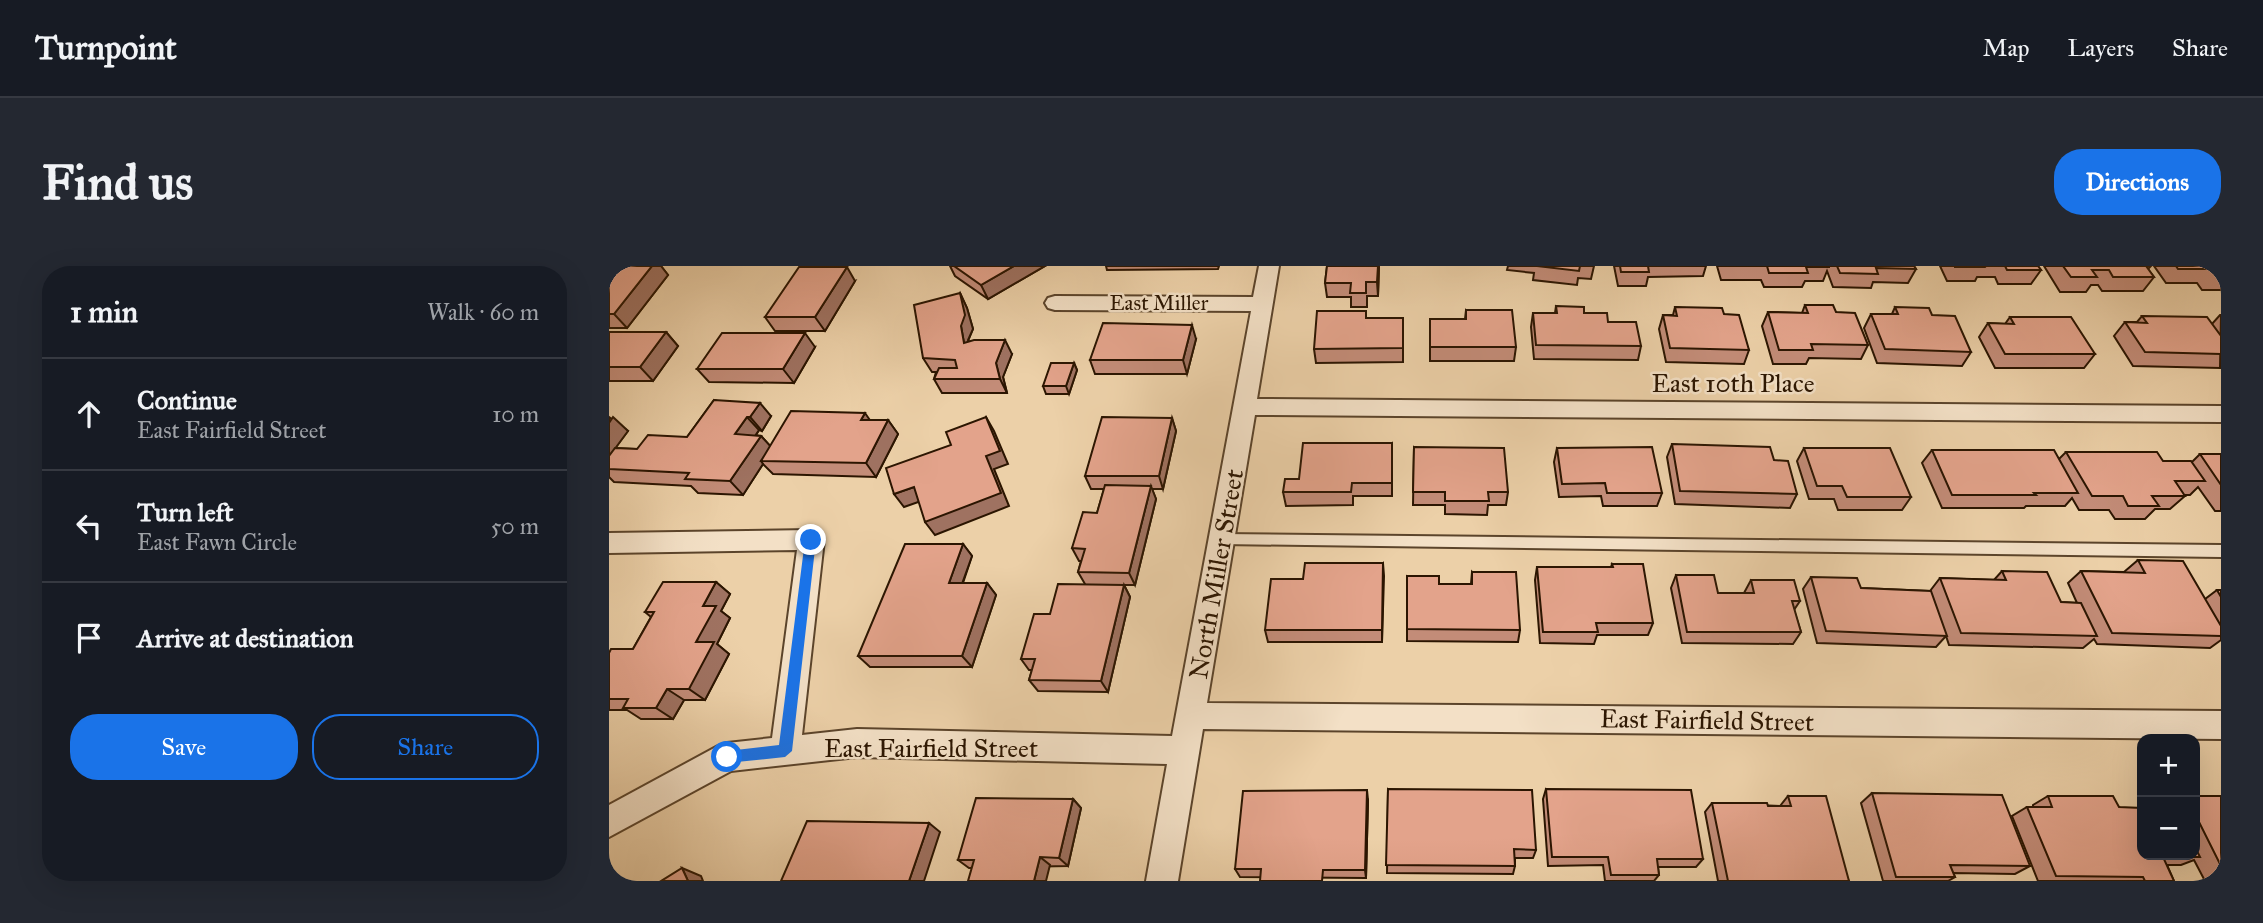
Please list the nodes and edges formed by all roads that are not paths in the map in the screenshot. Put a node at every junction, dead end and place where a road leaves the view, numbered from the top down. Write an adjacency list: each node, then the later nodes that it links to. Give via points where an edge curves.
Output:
1 (1269, 266): 3 (street, North Miller Street)
2 (1055, 303): 3 (street, East Miller)
3 (1263, 304): 4 (street, North Miller Street)
4 (1245, 407): 5 (street, East 10th Place); 6 (street, North Miller Street)
5 (2221, 414)
6 (1221, 540): 8 (lane); 9 (street, North Miller Street)
7 (609, 543): 12 (street, via 811,540)
8 (2221, 551)
9 (1192, 716): 10 (street, East Fairfield Street); 11 (street, North Miller Street)
10 (2221, 725)
11 (1186, 750): 12 (street, East Fairfield Street, via 857,743); 14 (street, North Miller Street)
12 (785, 751): 13 (street, East Fairfield Street, via 727,757)
13 (609, 822)
14 (1162, 881)

